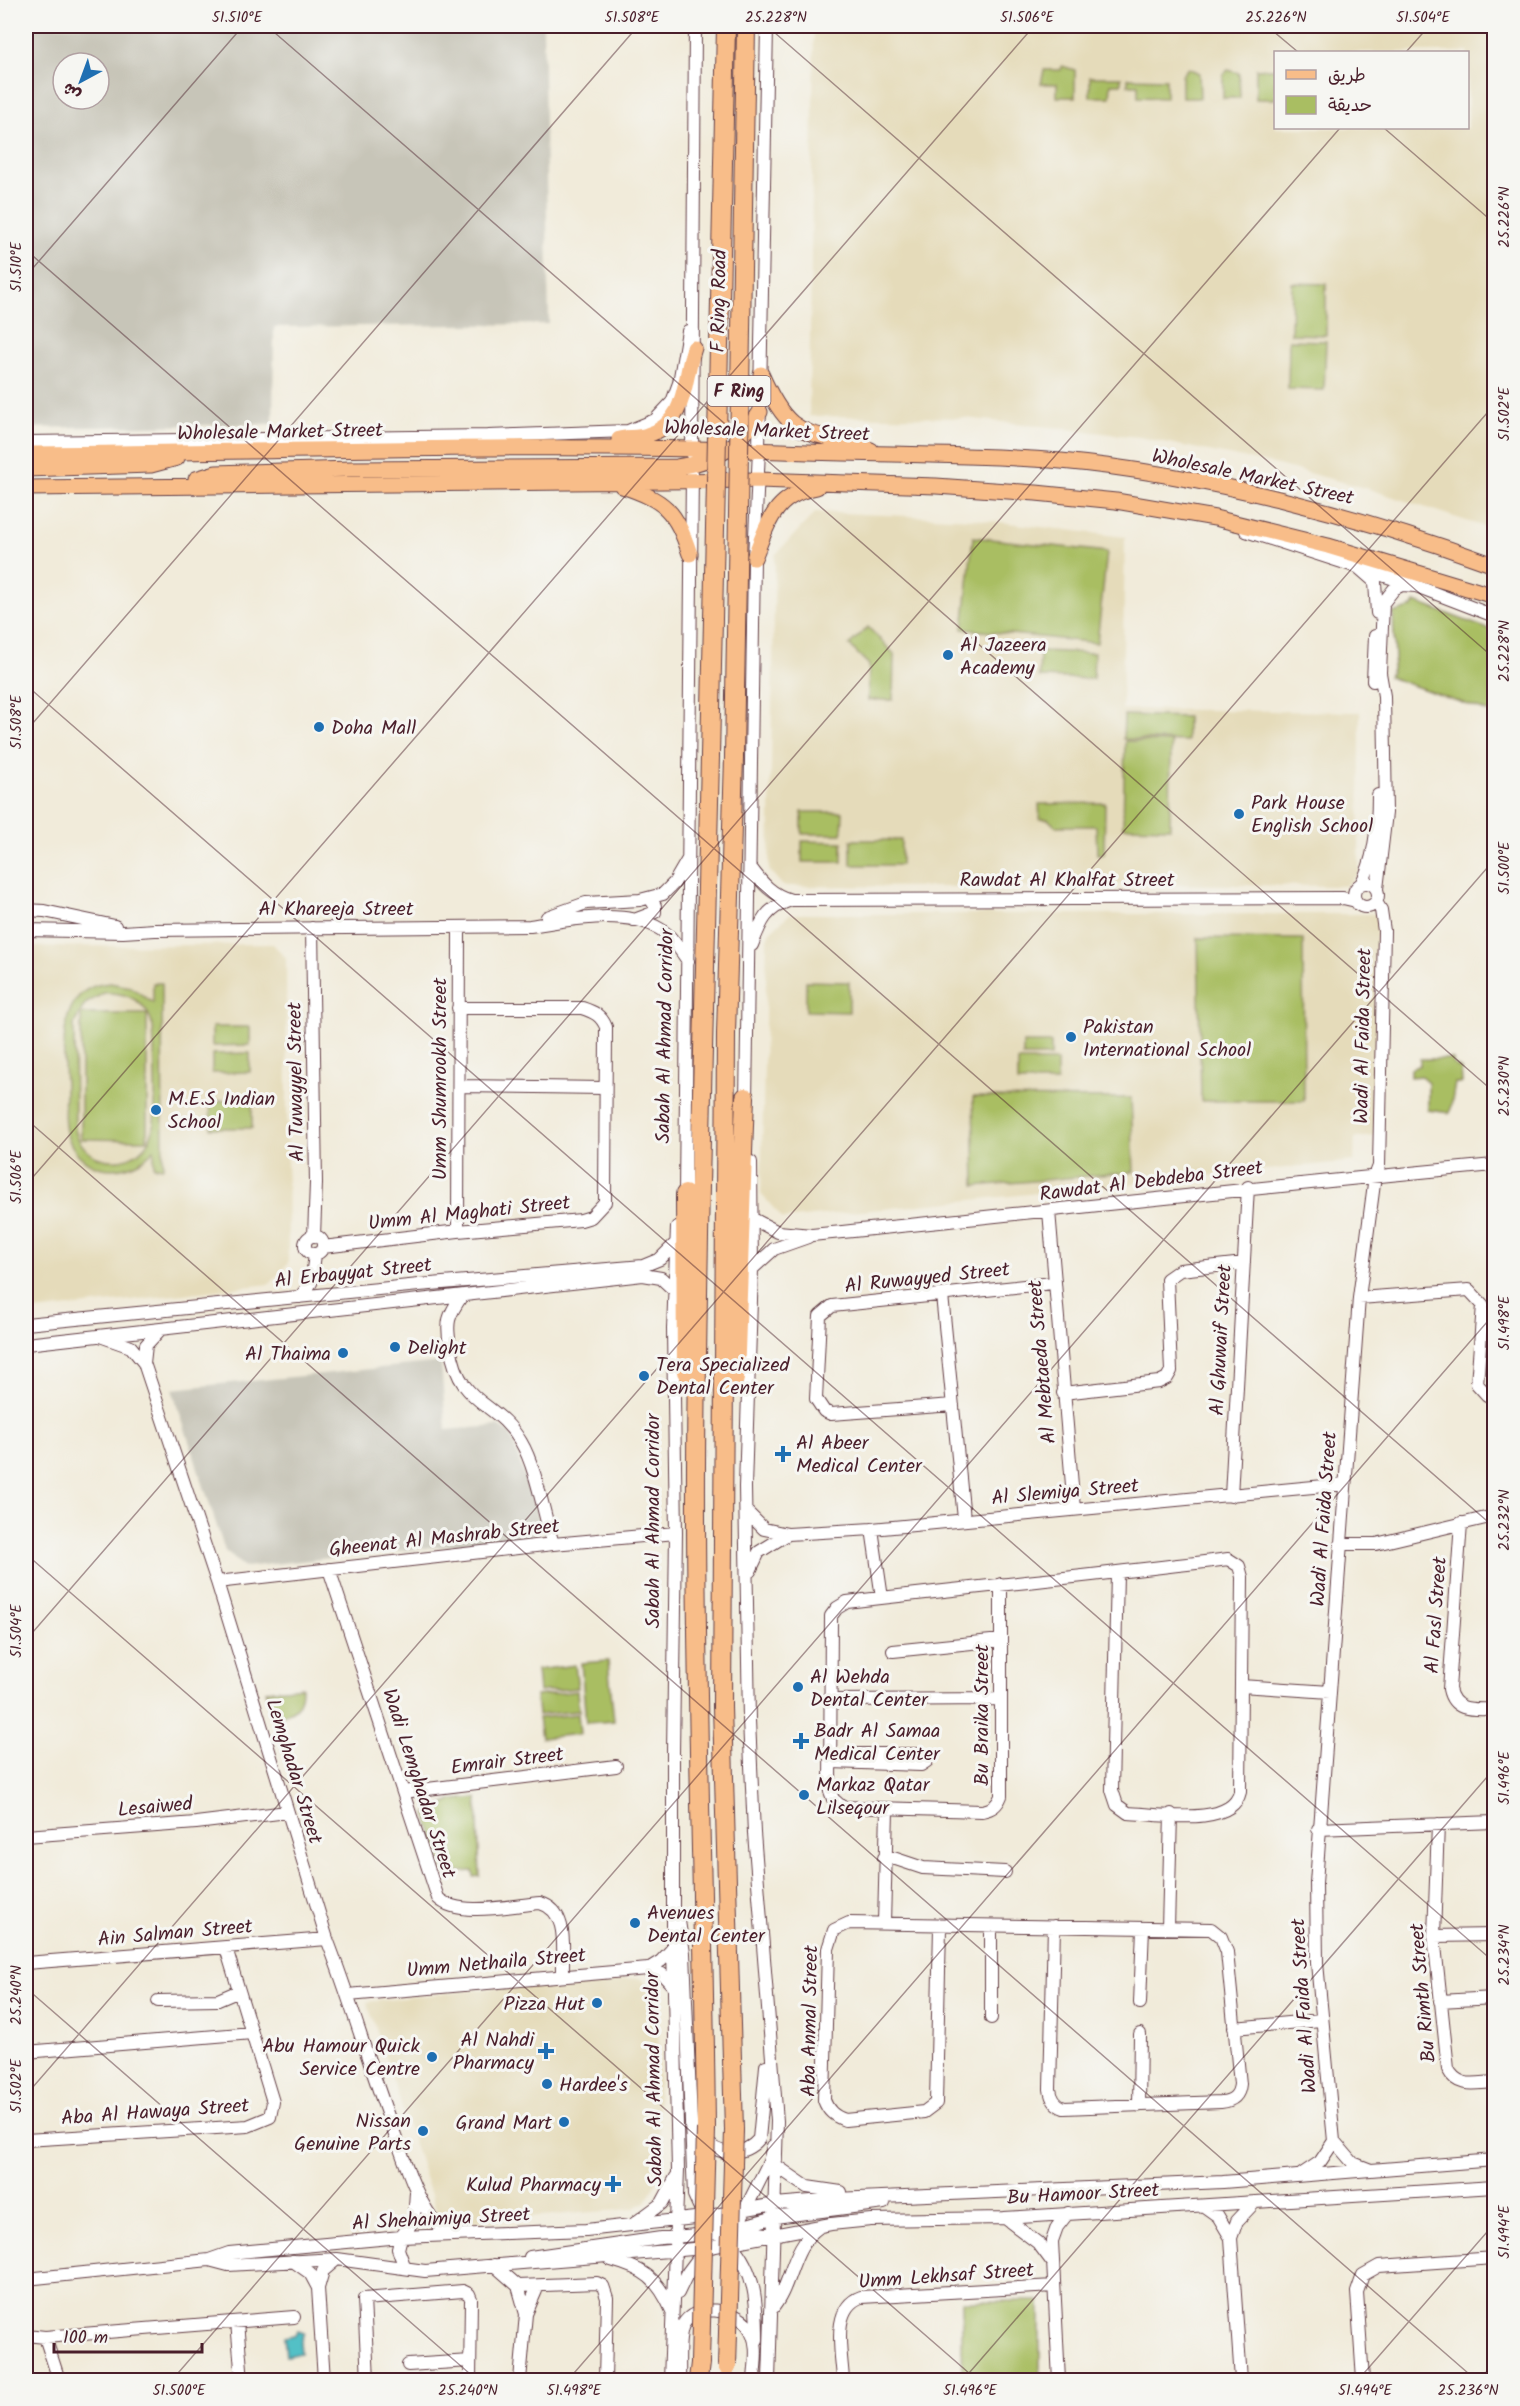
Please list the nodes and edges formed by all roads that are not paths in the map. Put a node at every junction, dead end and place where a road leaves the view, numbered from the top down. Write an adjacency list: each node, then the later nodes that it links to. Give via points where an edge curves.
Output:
1 (695, 26): 5 (street, F Ring Road)
2 (726, 26): 32 (highway, F Ring Road / F Ring, bridge)
3 (746, 26): 83 (highway, F Ring Road / F Ring, bridge, via 726,1034)
4 (767, 26): 7 (street)
5 (694, 303): 6 (street, F Ring Road); 9 (street, Wholesale Market Street, via 672,402 655,420 628,430 488,436)
6 (694, 348): 10 (main road, via 681,405 661,428 647,435); 11 (street, F Ring Road)
7 (761, 374): 8 (street); 16 (main road, via 774,405 794,426)
8 (760, 412): 12 (main road); 13 (street)
9 (26, 442)
10 (568, 447): 11 (main road, Wholesale Market Street); 14 (main road, Wholesale Market Street)
11 (692, 447): 12 (main road, Wholesale Market Street); 18 (street, F Ring Road)
12 (731, 448): 13 (main road, Wholesale Market Street); 18 (main road)
13 (759, 450): 16 (main road, Wholesale Market Street); 19 (street)
14 (188, 453): 15 (main road, Wholesale Market Street); 17 (main road, via 151,465)
15 (26, 454)
16 (885, 455): 27 (main road, Wholesale Market Street, via 1061,461 1187,480 1341,516)
17 (26, 469)
18 (692, 473): 19 (main road); 20 (main road); 22 (main road, via 669,468 363,469 227,473 198,477); 25 (street, F Ring Road)
19 (758, 480): 21 (main road); 26 (street)
20 (614, 483): 22 (main road); 25 (main road, via 668,507 680,523)
21 (837, 483): 24 (main road, via 1036,493 1116,501); 26 (main road, via 787,498 769,520)
22 (182, 484): 23 (main road)
23 (26, 488)
24 (1215, 519): 28 (street); 30 (main road, via 1328,546)
25 (690, 554): 33 (street, Sabah Al Ahmad Corridor)
26 (754, 558): 34 (street)
27 (1494, 565)
28 (1359, 568): 29 (street); 36 (street, via 1375,582 1377,600 1372,664 1377,711 1378,820 1368,872)
29 (1416, 586): 31 (street); 35 (street, Wadi Al Faida Street, via 1394,589 1383,603 1380,673 1384,696 1386,813)
30 (1492, 594)
31 (1494, 616)
32 (710, 756): 96 (highway, Sabah Al Ahmad Corridor)
33 (689, 858): 37 (street, Al Khareeja Street, via 666,892); 48 (street, Sabah Al Ahmad Corridor)
34 (751, 868): 38 (street, via 768,888); 47 (street)
35 (1377, 889): 36 (street, via 1372,884); 39 (street, Wadi Al Faida Street)
36 (1357, 892): 38 (street, Rawdat Al Khalfat Street, via 1342,898); 39 (street, via 1366,907)
37 (650, 898): 41 (street, Al Khareeja Street, via 655,912); 42 (street, Al Khareeja Street, via 586,903)
38 (791, 900): 47 (street, Rawdat Al Khalfat Street, via 771,908 762,918)
39 (1376, 902): 54 (street, Wadi Al Faida Street, via 1384,931 1379,1166)
40 (26, 910): 46 (street, Al Khareeja Street)
41 (630, 921): 42 (street, Al Khareeja Street, via 577,918); 48 (street, Al Khareeja Street, via 659,929)
42 (517, 925): 43 (street, Al Khareeja Street)
43 (459, 927): 44 (street, Al Khareeja Street); 49 (street, Umm Shumrookh Street)
44 (312, 928): 46 (street, Al Khareeja Street); 62 (street, Al Tuwayyel Street, via 314,1236 321,1239)
45 (26, 930): 46 (street, Al Khareeja Street)
46 (155, 930)
47 (749, 954): 52 (street)
48 (688, 961): 56 (street, Sabah Al Ahmad Corridor)
49 (458, 1008): 50 (street, Umm Shumrookh Street); 51 (street, Umm Al Maghati Street, via 591,1011 606,1028)
50 (459, 1086): 51 (street); 59 (street, Umm Shumrookh Street)
51 (604, 1088): 59 (street, Umm Al Maghati Street, via 607,1191 599,1210 581,1220)
52 (745, 1097): 58 (street); 83 (highway, via 735,1379 730,1452)
53 (1494, 1164): 54 (street, Rawdat Al Debdeba Street)
54 (1375, 1176): 55 (street, Rawdat Al Debdeba Street); 70 (street, Wadi Al Faida Street)
55 (1248, 1187): 57 (street, Rawdat Al Debdeba Street); 63 (street, Al Ghuwaif Street)
56 (685, 1194): 61 (street, Sabah Al Ahmad Corridor, via 679,1208); 96 (highway, via 688,1515)
57 (1049, 1211): 60 (street, Rawdat Al Debdeba Street); 65 (street, Al Mebtaeda Street)
58 (753, 1219): 60 (street, Rawdat Al Debdeba Street, via 771,1230); 64 (street)
59 (458, 1231): 62 (street, Umm Al Maghati Street)
60 (812, 1235): 64 (street, Rawdat Al Debdeba Street, via 774,1250)
61 (676, 1243): 66 (street, Sabah Al Ahmad Corridor); 68 (street, Al Erbayyat Street, via 660,1259 643,1266)
62 (319, 1251): 68 (street, via 311,1283)
63 (1244, 1263): 80 (street, via 1180,1270 1167,1278 1171,1371 1167,1378); 85 (street, Al Ghuwaif Street)
64 (753, 1269): 87 (street)
65 (1053, 1283): 67 (street, Al Ruwayyed Street); 80 (street, Al Mebtaeda Street)
66 (674, 1290): 69 (street, Al Erbayyat Street, via 661,1278 643,1275); 92 (street, Sabah Al Ahmad Corridor)
67 (942, 1295): 82 (street); 82 (street, Al Ruwayyed Street, via 832,1306 825,1310 818,1323 816,1399 831,1414)
68 (300, 1297): 75 (street, Al Erbayyat Street)
69 (461, 1298): 71 (street, Al Erbayyat Street); 74 (street)
70 (1359, 1298): 73 (street, via 1469,1290 1482,1305); 84 (street, Wadi Al Faida Street)
71 (426, 1301): 74 (street); 76 (street, Al Erbayyat Street)
72 (1494, 1313): 73 (street)
73 (1480, 1316): 81 (street, via 1476,1377 1481,1390)
74 (447, 1320): 94 (street, via 453,1364 460,1381 471,1395 512,1428 522,1444)
75 (26, 1324)
76 (159, 1330): 77 (street, Al Erbayyat Street); 79 (street, via 146,1345)
77 (100, 1336): 78 (street, Al Erbayyat Street); 79 (street, via 131,1347)
78 (26, 1344)
79 (144, 1363): 100 (street, Lemghadar Street)
80 (1064, 1394): 86 (street, Al Mebtaeda Street)
81 (1494, 1398)
82 (953, 1405): 89 (street)
83 (723, 1484): 210 (highway, bridge, via 722,1737 734,2130)
84 (1345, 1484): 85 (street, Al Slemiya Street); 95 (street, Wadi Al Faida Street)
85 (1231, 1496): 86 (street, Al Slemiya Street)
86 (1074, 1509): 89 (street, Al Slemiya Street)
87 (746, 1511): 93 (street, Al Slemiya Street, via 764,1529); 99 (street)
88 (1494, 1516): 90 (street)
89 (964, 1519): 91 (street, Al Slemiya Street)
90 (1461, 1523): 95 (street, via 1376,1544); 109 (street, Al Fasl Street, via 1449,1689 1461,1708)
91 (872, 1529): 93 (street, Al Slemiya Street); 102 (street)
92 (676, 1533): 94 (street, Gheenat Al Mashrab Street); 123 (street, Sabah Al Ahmad Corridor)
93 (788, 1534): 99 (street, Al Slemiya Street, via 759,1552)
94 (553, 1544): 97 (street, Gheenat Al Mashrab Street)
95 (1340, 1544): 106 (street, Wadi Al Faida Street)
96 (696, 1550): 209 (highway, Sabah Al Ahmad Corridor, bridge, via 706,2129)
97 (329, 1569): 100 (street, Gheenat Al Mashrab Street); 113 (street, Wadi Lemghadar Street)
98 (1117, 1573): 101 (street, Bu Braika Street); 105 (street, Bu Braika Street, via 1234,1561 1242,1571); 116 (street, Bu Braika Street, via 1112,1790 1122,1810)
99 (747, 1580): 148 (street, via 750,1762)
100 (217, 1582): 115 (street, Lemghadar Street)
101 (1001, 1584): 102 (street, Bu Braika Street); 103 (street, Bu Braika Street)
102 (882, 1598): 108 (street, Bu Braika Street, via 848,1602 833,1612)
103 (1001, 1640): 104 (street); 107 (street, Bu Braika Street)
104 (893, 1651)
105 (1241, 1686): 106 (street); 116 (street, Bu Braika Street, via 1238,1801 1215,1815)
106 (1330, 1692): 119 (street, Wadi Al Faida Street)
107 (1001, 1698): 108 (street); 114 (street, Bu Braika Street, via 1000,1796 994,1807 982,1811)
108 (833, 1700): 111 (street, Bu Braika Street)
109 (1494, 1709)
110 (889, 1759): 111 (street)
111 (831, 1762): 114 (street, Bu Braika Street, via 830,1791 837,1804 848,1809)
112 (616, 1767): 113 (street, Emrair Street)
113 (403, 1792): 137 (street, Wadi Lemghadar Street, via 438,1898 445,1905 460,1909 540,1903 552,1908 560,1919)
114 (887, 1810): 121 (street)
115 (287, 1812): 120 (street, Lesaiwed); 132 (street, Lemghadar Street)
116 (1171, 1815): 129 (street)
117 (1494, 1822): 118 (street)
118 (1438, 1824): 119 (street); 131 (street, Bu Rimth Street)
119 (1318, 1828): 146 (street, Wadi Al Faida Street, via 1315,1928)
120 (26, 1836)
121 (884, 1857): 122 (street, via 923,1868); 124 (street)
122 (1005, 1872)
123 (674, 1906): 134 (street, Sabah Al Ahmad Corridor); 154 (street, via 680,1918 684,1953)
124 (884, 1923): 127 (street, Aba Anmal Street); 127 (street, Aba Anmal Street, via 840,1925 829,1940 825,2100 831,2112 845,2120 924,2112 936,2103)
125 (991, 1926): 126 (street, Aba Anmal Street); 127 (street, Aba Anmal Street); 145 (street)
126 (1054, 1926): 128 (street, Aba Anmal Street); 153 (street, Aba Anmal Street, via 1051,2096 1064,2109)
127 (940, 1927)
128 (1143, 1928): 129 (street, Aba Anmal Street); 144 (street)
129 (1168, 1928): 147 (street, Aba Anmal Street, via 1211,1929 1221,1937 1227,1952)
130 (1494, 1935): 131 (street)
131 (1434, 1936): 143 (street, Bu Rimth Street)
132 (327, 1939): 133 (street, Ain Salman Street); 140 (street, Lemghadar Street)
133 (226, 1948): 135 (street, Ain Salman Street); 139 (street, Aba Al Hawaya Street)
134 (673, 1948): 136 (street); 138 (street, Sabah Al Ahmad Corridor)
135 (26, 1964)
136 (648, 1969): 137 (street, Umm Nethaila Street); 138 (street, via 662,1974)
137 (563, 1975): 140 (street, Umm Nethaila Street)
138 (674, 1987): 160 (street, Sabah Al Ahmad Corridor)
139 (239, 1990): 142 (street, via 218,2000); 149 (street, Aba Al Hawaya Street)
140 (348, 1995): 163 (street, Lemghadar Street, via 389,2120)
141 (1494, 1998): 143 (street)
142 (158, 2001)
143 (1440, 2001): 152 (street, Bu Rimth Street, via 1451,2075 1464,2084)
144 (1140, 2004)
145 (991, 2018)
146 (1322, 2020): 147 (street); 157 (street, Wadi Al Faida Street)
147 (1234, 2028): 153 (street, Aba Anmal Street, via 1240,2084 1230,2101)
148 (768, 2032): 154 (street, via 762,2131 753,2146 719,2152 709,2145); 155 (street)
149 (252, 2033): 151 (street); 156 (street, Aba Al Hawaya Street, via 273,2102 272,2113 264,2121 248,2126)
150 (1140, 2034): 153 (street)
151 (26, 2052)
152 (1494, 2082)
153 (1138, 2106)
154 (690, 2114): 171 (street, via 694,2195)
155 (777, 2121): 159 (street); 169 (street, via 769,2162)
156 (26, 2140)
157 (1334, 2141): 161 (street, via 1353,2163); 162 (street, via 1320,2162)
158 (1494, 2160): 161 (street, Bu Hamoor Street)
159 (778, 2167): 165 (street, via 816,2190); 167 (street)
160 (678, 2170): 174 (street, Sabah Al Ahmad Corridor); 175 (street, via 664,2200)
161 (1371, 2170): 162 (street, Bu Hamoor Street)
162 (1299, 2176): 165 (street, Bu Hamoor Street)
163 (416, 2187): 178 (street, Lemghadar Street, via 435,2222); 181 (street, Lemghadar Street, via 415,2215)
164 (1494, 2187): 166 (street, Bu Hamoor Street)
165 (914, 2194): 167 (street, Bu Hamoor Street); 172 (street, via 890,2202)
166 (1255, 2202): 168 (street, Bu Hamoor Street); 182 (street, via 1237,2221)
167 (774, 2204): 169 (street, Bu Hamoor Street); 172 (street)
168 (1204, 2206): 170 (street, Bu Hamoor Street); 182 (street, via 1218,2216)
169 (746, 2209): 171 (street, Bu Hamoor Street); 177 (street)
170 (1068, 2213): 173 (street, Bu Hamoor Street); 192 (street, via 1054,2234)
171 (704, 2217): 174 (street, Bu Hamoor Street); 177 (street)
172 (775, 2217): 177 (street); 179 (street)
173 (1004, 2218): 176 (street, Bu Hamoor Street, via 914,2217); 192 (street, via 1038,2243)
174 (677, 2219): 175 (street, Al Shehaimiya Street); 177 (street); 180 (street, Sabah Al Ahmad Corridor)
175 (631, 2225): 178 (street, Al Shehaimiya Street)
176 (820, 2226): 179 (street, Bu Hamoor Street); 199 (street, via 803,2241 782,2295)
177 (725, 2232): 179 (street); 180 (street); 183 (street); 184 (street)
178 (454, 2235): 181 (street, Al Shehaimiya Street)
179 (775, 2235): 183 (street, Bu Hamoor Street); 199 (street)
180 (676, 2236): 185 (street, Sabah Al Ahmad Corridor); 191 (street, via 543,2254)
181 (401, 2237): 189 (street, Al Shehaimiya Street, via 222,2254); 193 (street, via 399,2249)
182 (1231, 2238): 225 (street)
183 (732, 2245): 184 (street, Bu Hamoor Street); 206 (street, via 752,2277)
184 (705, 2248): 185 (street, Bu Hamoor Street); 200 (street, via 688,2272)
185 (675, 2251): 186 (street, Al Shehaimiya Street); 200 (street, Sabah Al Ahmad Corridor)
186 (604, 2258): 191 (street, Al Shehaimiya Street); 200 (street, via 645,2271 666,2297)
187 (1494, 2258): 226 (street, via 1379,2266 1363,2275 1357,2292)
188 (337, 2259): 190 (street, Al Shehaimiya Street); 193 (street, Al Shehaimiya Street); 198 (street, via 324,2271)
189 (209, 2260): 190 (street, Al Shehaimiya Street, via 228,2265); 194 (street, Al Shehaimiya Street)
190 (290, 2260): 198 (street, via 310,2273)
191 (494, 2265): 193 (street, Al Shehaimiya Street, via 425,2271); 195 (street)
192 (1053, 2265): 197 (street)
193 (405, 2268)
194 (26, 2279)
195 (518, 2286): 196 (street); 201 (street)
196 (538, 2286): 201 (street); 218 (street, via 603,2286 607,2298)
197 (1054, 2286): 223 (street, Umm Lekhsaf Street, via 852,2300 841,2322); 224 (street)
198 (318, 2288): 214 (street)
199 (771, 2310): 222 (street)
200 (672, 2313): 219 (street, Sabah Al Ahmad Corridor)
201 (526, 2314): 217 (street)
202 (294, 2317): 203 (street)
203 (237, 2322): 205 (street); 213 (street)
204 (26, 2336): 205 (street)
205 (45, 2337): 212 (street)
206 (757, 2347): 220 (street, via 749,2326 740,2318 704,2310 693,2314 682,2327); 221 (street)
207 (470, 2361): 208 (street); 215 (street, via 469,2294 369,2297 363,2299 362,2305); 216 (street)
208 (408, 2365)
209 (699, 2372)
210 (726, 2373)
211 (1494, 2373): 227 (street)
212 (59, 2380)
213 (242, 2380)
214 (324, 2380)
215 (368, 2380)
216 (470, 2380)
217 (520, 2380)
218 (605, 2380)
219 (670, 2380)
220 (679, 2380)
221 (754, 2380)
222 (769, 2380)
223 (843, 2380)
224 (1059, 2380)
225 (1241, 2380)
226 (1363, 2380)
227 (1483, 2380)

